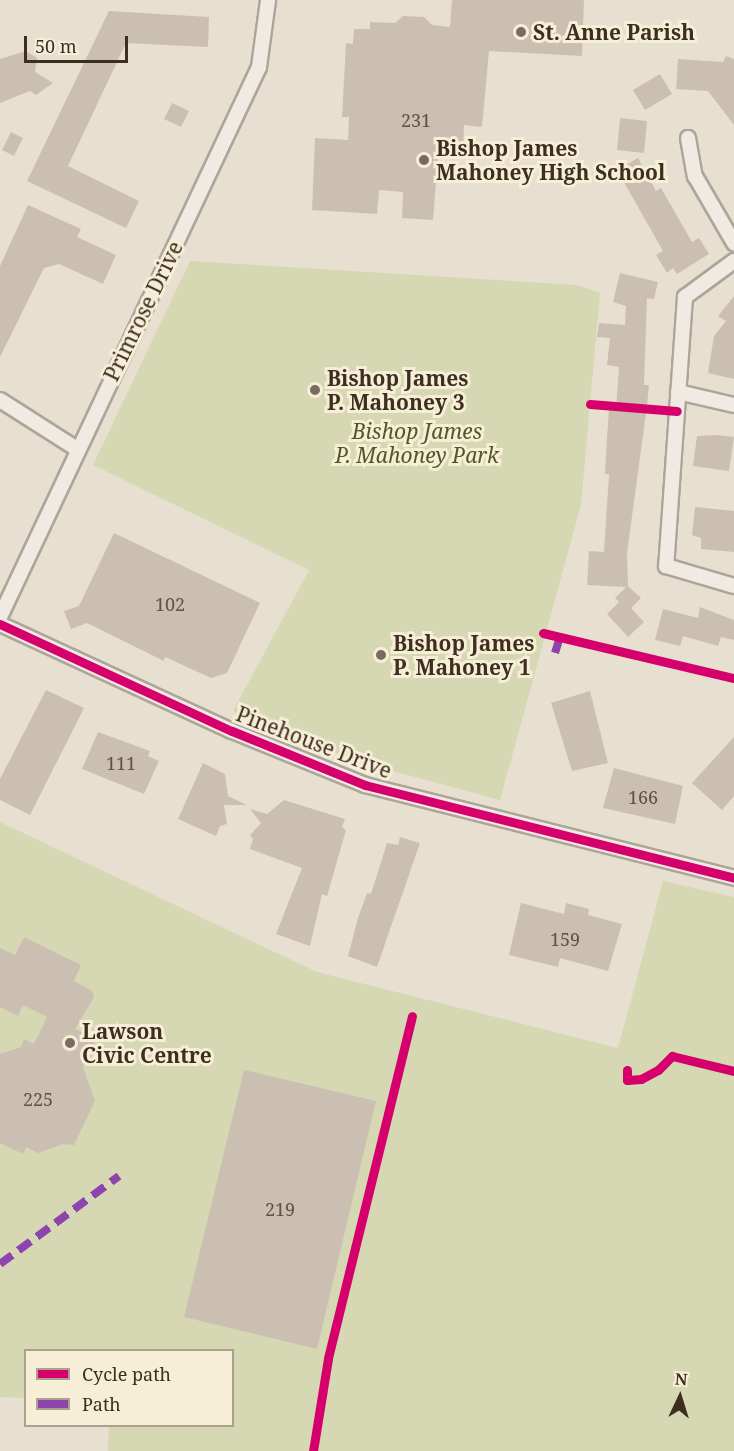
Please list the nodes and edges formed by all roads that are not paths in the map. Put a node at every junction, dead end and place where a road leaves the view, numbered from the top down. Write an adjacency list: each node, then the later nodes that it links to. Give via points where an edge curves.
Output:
1 (268, 0): 8 (street, Primrose Drive, via 259,67)
2 (688, 138): 3 (street, via 695,176)
3 (734, 243)
4 (734, 261): 5 (street, via 685,297)
5 (678, 392): 7 (street); 9 (street, via 666,566)
6 (0, 400): 8 (street)
7 (734, 405)
8 (77, 449): 10 (street, Primrose Drive)
9 (734, 586)
10 (0, 617)
11 (0, 624): 12 (street, Pinehouse Drive, via 232,731 365,785)
12 (734, 878)

